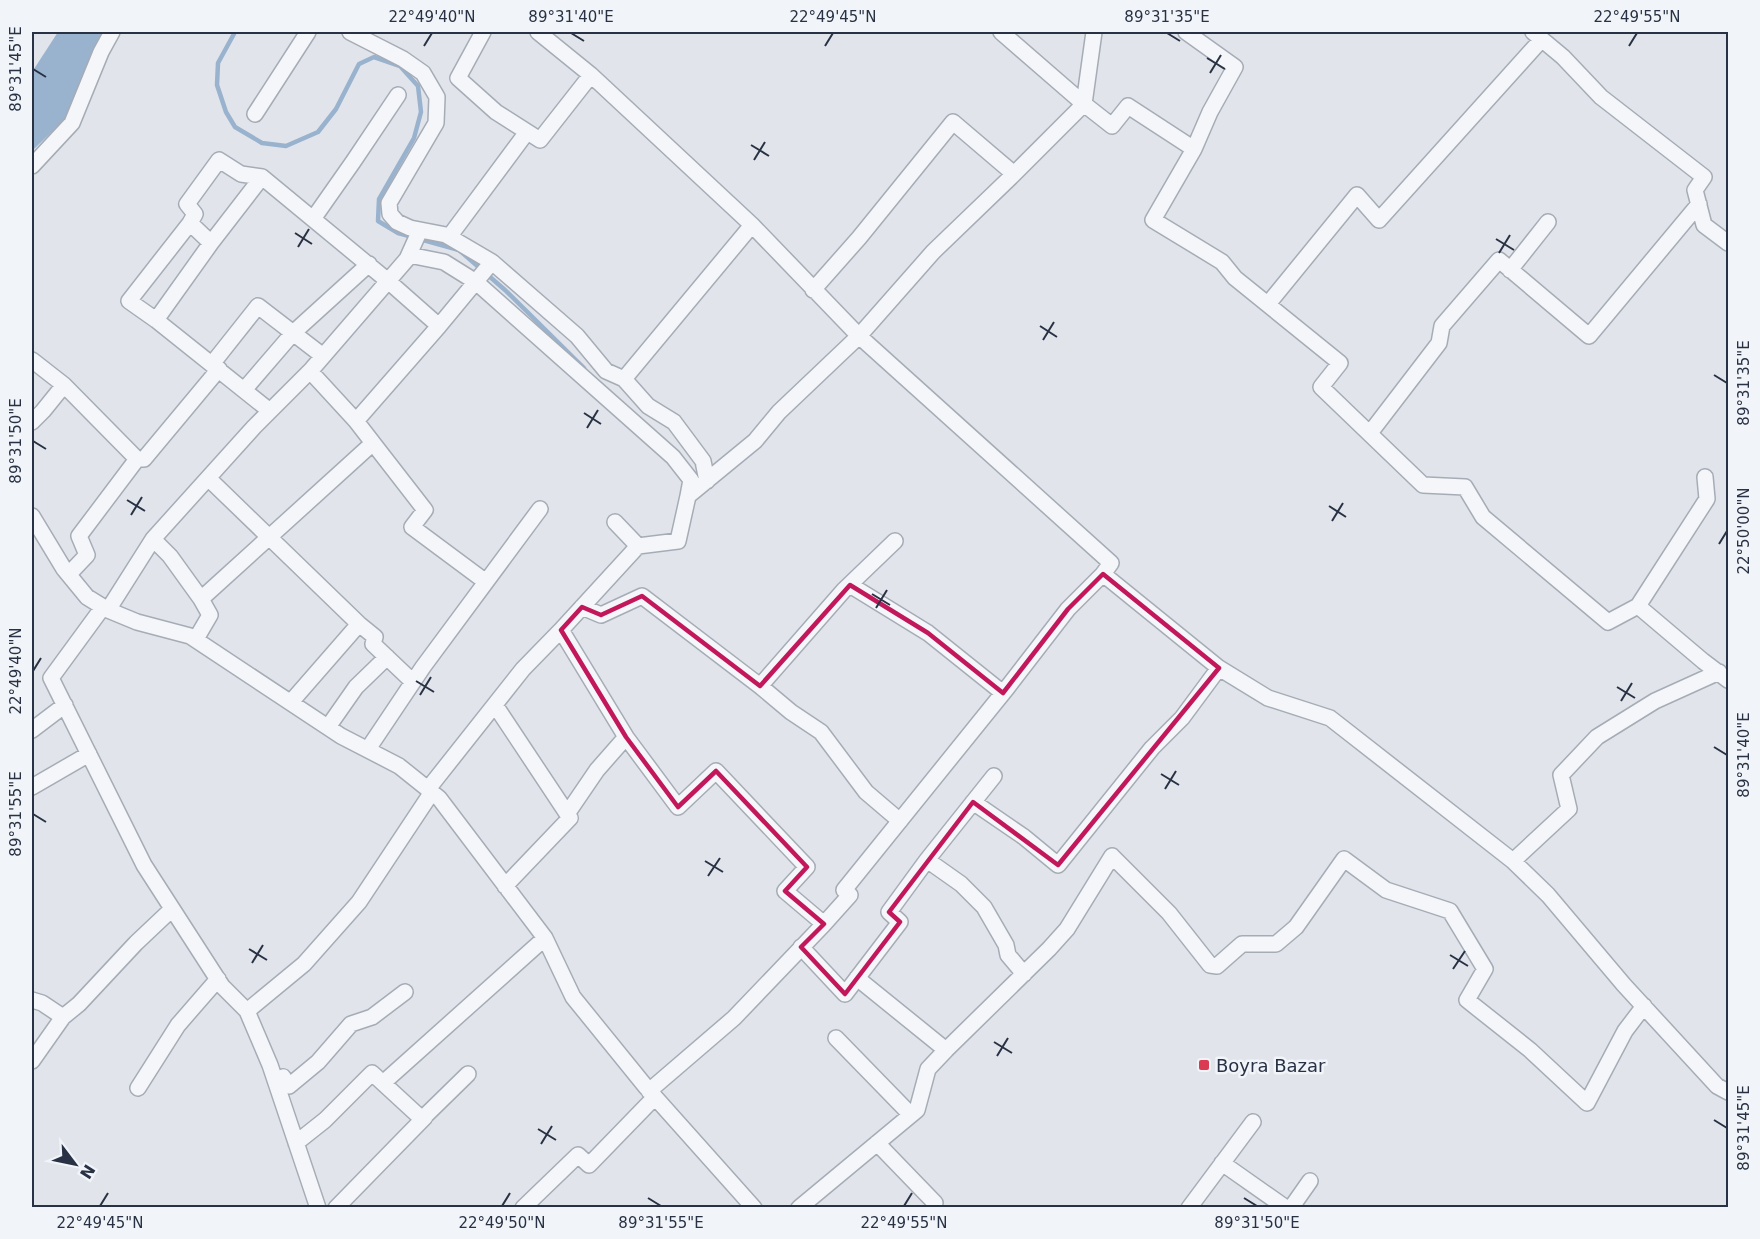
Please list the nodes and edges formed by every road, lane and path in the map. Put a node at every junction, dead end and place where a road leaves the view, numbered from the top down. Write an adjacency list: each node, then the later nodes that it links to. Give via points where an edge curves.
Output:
1 (112, 32): 16 (street, via 72,123)
2 (308, 32): 13 (street)
3 (350, 32): 24 (street, via 423,73 437,97 436,123 389,202 390,214 397,222)
4 (483, 32): 14 (street, via 458,78 496,112)
5 (538, 32): 10 (street)
6 (1001, 32): 12 (street)
7 (1094, 32): 12 (street)
8 (1186, 32): 15 (street, via 1235,67)
9 (1537, 35): 19 (street, via 1601,97 1704,177 1695,190); 35 (street, via 1379,220 1357,195)
10 (591, 75): 14 (street, via 540,140); 23 (street)
11 (398, 95): 20 (street)
12 (1084, 104): 15 (street, via 1112,126 1128,106); 17 (street)
13 (255, 114)
14 (527, 132): 25 (street)
15 (1194, 149): 35 (street, via 1153,220 1222,262 1235,278)
16 (32, 166)
17 (1014, 174): 34 (street, via 953,122); 39 (street, via 933,252)
18 (262, 177): 20 (street); 22 (street, via 241,174 219,160 187,204 195,214); 26 (street)
19 (1699, 204): 27 (street, via 1704,225); 31 (street, via 1589,336)
20 (313, 219): 30 (street)
21 (1548, 222): 31 (street)
22 (190, 223): 26 (street); 36 (street, via 129,301)
23 (752, 225): 34 (street); 44 (street)
24 (420, 230): 25 (street); 28 (street)
25 (449, 237): 29 (street)
26 (211, 243): 36 (street)
27 (1728, 243)
28 (410, 253): 32 (street); 33 (street, via 444,262)
29 (492, 262): 33 (street); 44 (street, via 577,336 606,371)
30 (369, 264): 32 (street); 38 (street)
31 (1510, 270): 50 (street, via 1498,260 1442,326 1439,343)
32 (388, 281): 37 (street); 40 (street)
33 (478, 281): 37 (street); 56 (street, via 673,457 692,480)
34 (813, 290): 39 (street)
35 (1268, 304): 50 (street, via 1340,363 1321,387)
36 (156, 320): 42 (street)
37 (439, 326): 48 (street)
38 (294, 333): 40 (street); 42 (street, via 258,306); 46 (street)
39 (859, 336): 55 (street, via 779,412 755,441); 65 (street, via 1111,563)
40 (323, 356): 43 (street)
41 (32, 360): 45 (street)
42 (215, 367): 46 (street); 52 (street, via 144,459)
43 (310, 371): 47 (street); 48 (street)
44 (624, 379): 55 (street, via 648,406 674,422 703,461)
45 (64, 385): 49 (street); 52 (street)
46 (244, 390): 47 (street)
47 (270, 411): 54 (street)
48 (356, 421): 51 (street)
49 (32, 422)
50 (1370, 433): 69 (street, via 1423,485 1465,487 1483,517 1608,622)
51 (373, 443): 60 (street); 66 (street, via 425,510 412,527)
52 (137, 459): 64 (street, via 79,536 87,555)
53 (1704, 477): 69 (street, via 1707,499)
54 (208, 478): 60 (street); 61 (street)
55 (706, 482): 56 (street)
56 (688, 496): 63 (street, via 678,541)
57 (540, 508): 66 (street)
58 (32, 516): 64 (street)
59 (615, 522): 63 (street)
60 (269, 538): 68 (street); 72 (street)
61 (153, 539): 68 (street); 71 (street)
62 (895, 541): 67 (street)
63 (638, 546): 70 (street)
64 (69, 574): 71 (street, via 87,597)
65 (1103, 574): 76 (street); 80 (street, via 1068,609)
66 (486, 582): 78 (street)
67 (850, 585): 79 (street); 80 (street, via 928,633)
68 (201, 599): 74 (street, via 210,615)
69 (1638, 606): 77 (street)
70 (582, 607): 73 (street); 79 (street, via 601,615 642,596)
71 (105, 609): 74 (street); 82 (street, via 51,678)
72 (360, 624): 75 (street, via 375,637 373,644); 81 (street)
73 (561, 630): 83 (street); 86 (street)
74 (196, 639): 81 (street)
75 (387, 657): 78 (street); 84 (street, via 356,687)
76 (1219, 668): 92 (street, via 1058,865); 96 (street, via 1268,698 1330,718)
77 (1724, 676): 96 (street, via 1655,701 1597,737 1561,775 1569,809)
78 (413, 682): 87 (street)
79 (760, 686): 94 (street, via 821,732 866,792)
80 (1003, 693): 94 (street)
81 (291, 702): 84 (street)
82 (65, 705): 85 (street); 88 (street)
83 (495, 705): 91 (street); 93 (street)
84 (328, 727): 87 (street)
85 (32, 730)
86 (626, 737): 93 (street); 99 (street, via 678,807 716,771 807,867 785,891)
87 (368, 749): 91 (street)
88 (89, 754): 90 (street); 98 (street, via 144,865)
89 (994, 776): 92 (street)
90 (32, 787)
91 (430, 790): 97 (street); 108 (street, via 359,902 304,964)
92 (973, 802): 95 (street)
93 (567, 814): 97 (street, via 570,818)
94 (900, 821): 99 (street, via 844,890 850,895)
95 (927, 860): 102 (street, via 961,884 984,907 1008,955); 103 (street, via 889,912 900,922)
96 (1513, 861): 107 (street, via 1548,895)
97 (505, 886): 100 (street)
98 (172, 909): 104 (street); 109 (street)
99 (824, 924): 101 (street)
100 (545, 938): 115 (street); 118 (street, via 573,997)
101 (801, 947): 103 (street, via 845,994); 118 (street, via 734,1018)
102 (1024, 974): 107 (street, via 1067,929 1112,856 1169,913 1210,965 1217,966 1242,944 1275,944 1296,927 1344,859 1386,890 1450,911 1485,969 1467,1000 1530,1050 1587,1103 1625,1031); 111 (street)
103 (857, 978): 111 (street)
104 (218, 979): 108 (street); 116 (street, via 178,1025)
105 (405, 992): 114 (street, via 372,1017 351,1024 318,1062 290,1086 283,1077)
106 (32, 1000): 109 (street)
107 (1644, 1006): 117 (street, via 1717,1086)
108 (247, 1011): 114 (street)
109 (63, 1017): 112 (street)
110 (836, 1038): 119 (street)
111 (946, 1050): 119 (street, via 928,1069 917,1110)
112 (32, 1061)
113 (468, 1074): 120 (street)
114 (275, 1080): 122 (street)
115 (383, 1083): 120 (street, via 422,1119); 122 (street, via 372,1073)
116 (138, 1088)
117 (1728, 1092)
118 (652, 1094): 129 (street, via 589,1165 578,1155); 130 (street)
119 (911, 1115): 123 (street)
120 (425, 1116): 128 (street)
121 (1253, 1122): 124 (street)
122 (296, 1143): 127 (street)
123 (877, 1143): 126 (street); 131 (street)
124 (1222, 1163): 132 (street); 133 (street)
125 (1310, 1181): 134 (street)
126 (935, 1203)
127 (318, 1208)
128 (336, 1208)
129 (523, 1208)
130 (754, 1208)
131 (799, 1208)
132 (1189, 1208)
133 (1286, 1208)
134 (1291, 1208)

